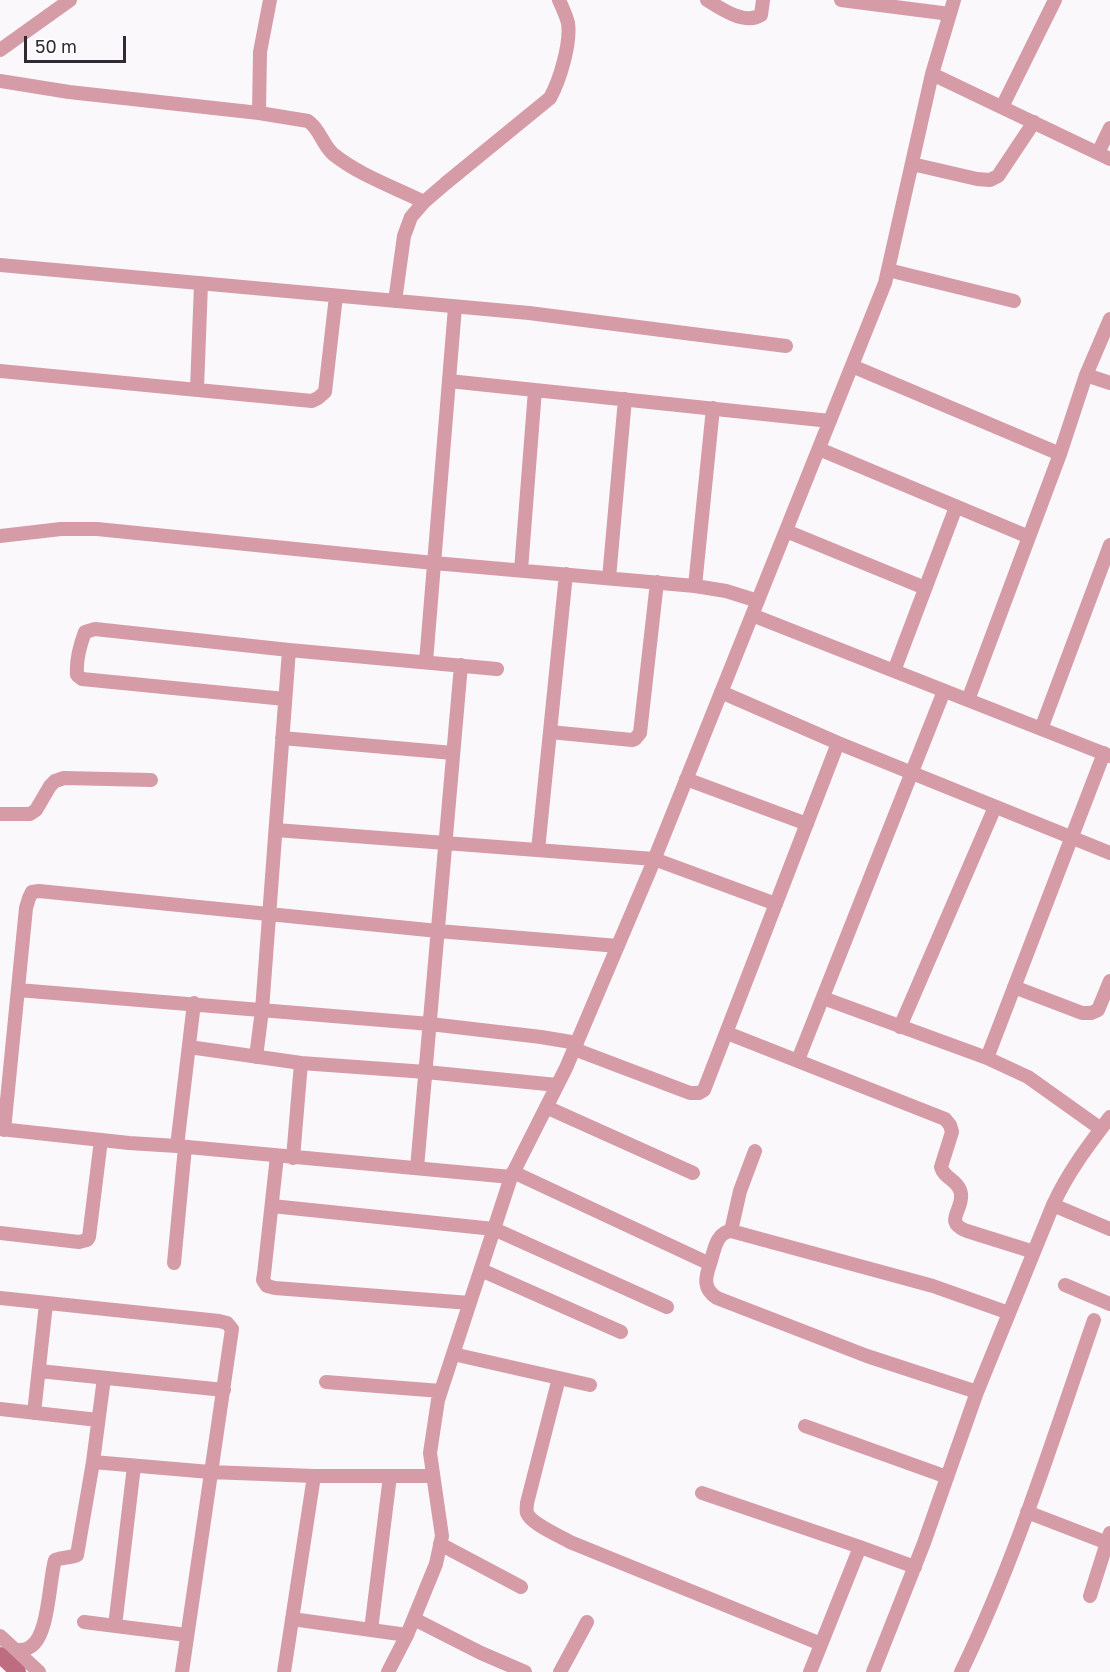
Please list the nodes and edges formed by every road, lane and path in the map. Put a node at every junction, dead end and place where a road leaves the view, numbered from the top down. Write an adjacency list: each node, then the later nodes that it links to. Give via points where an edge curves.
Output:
1 (70, 0): 10 (street)
2 (270, 0): 14 (street, via 260,52)
3 (559, 0): 19 (street, via 569,31 558,83 550,98)
4 (707, 0): 5 (street, via 725,11 756,19 761,15)
5 (763, 0)
6 (841, 0): 9 (street)
7 (954, 0): 9 (street)
8 (1055, 0): 13 (street)
9 (950, 14): 11 (street)
10 (0, 50)
11 (932, 74): 13 (street); 18 (street)
12 (0, 81): 14 (street)
13 (1002, 108): 15 (street)
14 (259, 112): 19 (street, via 308,121 333,154)
15 (1034, 123): 17 (street); 18 (street, via 998,176 990,180)
16 (1110, 128): 17 (street)
17 (1104, 156)
18 (912, 164): 21 (street)
19 (424, 202): 24 (street, via 411,217 404,236)
20 (0, 265): 22 (street)
21 (888, 270): 25 (street); 29 (street)
22 (201, 284): 23 (street); 34 (street)
23 (336, 296): 24 (street); 34 (street, via 325,392 318,398 312,401)
24 (395, 301): 26 (street)
25 (1014, 301)
26 (455, 307): 28 (street); 32 (street)
27 (1110, 318): 31 (street)
28 (786, 346)
29 (852, 366): 38 (street); 40 (street)
30 (0, 371): 34 (street)
31 (1086, 375): 33 (street); 40 (street)
32 (449, 381): 35 (street); 46 (street)
33 (1110, 383)
34 (197, 389)
35 (536, 390): 36 (street); 48 (street)
36 (625, 399): 37 (street); 50 (street)
37 (713, 408): 38 (street); 52 (street)
38 (830, 420): 39 (street)
39 (819, 449): 41 (street); 42 (street)
40 (1060, 454): 44 (street)
41 (956, 507): 44 (street); 53 (street)
42 (786, 531): 53 (street); 54 (street)
43 (0, 536): 46 (street, via 97,529)
44 (1029, 537): 64 (street)
45 (1110, 545): 47 (street)
46 (435, 562): 48 (street); 57 (street)
47 (1106, 569): 65 (street)
48 (521, 570): 49 (street)
49 (566, 574): 50 (street); 66 (street)
50 (609, 578): 51 (street)
51 (657, 582): 52 (street); 66 (street, via 638,736 632,740)
52 (696, 586): 54 (street)
53 (925, 588): 60 (street)
54 (758, 602): 55 (street)
55 (752, 615): 60 (street); 62 (street)
56 (289, 650): 57 (street); 63 (street); 63 (street, via 95,629 85,632 77,669 82,679)
57 (426, 662): 58 (street)
58 (461, 665): 59 (street); 69 (street)
59 (497, 669)
60 (894, 671): 61 (street)
61 (944, 691): 64 (street); 71 (street)
62 (721, 692): 68 (street); 72 (street)
63 (285, 699): 67 (street)
64 (968, 700): 65 (street)
65 (1041, 729): 70 (street)
66 (550, 732): 80 (street)
67 (282, 738): 69 (street); 77 (street)
68 (838, 743): 71 (street); 76 (street)
69 (453, 753): 79 (street)
70 (1107, 754): 78 (street)
71 (912, 773): 74 (street); 90 (street)
72 (686, 779): 76 (street); 82 (street)
73 (151, 780): 75 (street, via 64,778 50,786 30,814)
74 (995, 807): 78 (street); 94 (street)
75 (0, 814)
76 (807, 824): 83 (street)
77 (276, 830): 79 (street); 84 (street)
78 (1071, 838): 81 (street); 88 (street)
79 (445, 842): 80 (street); 85 (street)
80 (538, 850): 82 (street)
81 (1110, 853)
82 (654, 859): 83 (street); 86 (street)
83 (776, 904): 95 (street)
84 (270, 914): 85 (street); 89 (street, via 32,892 26,908); 92 (street)
85 (438, 931): 86 (street); 93 (street)
86 (618, 946): 96 (street)
87 (1110, 981): 88 (street, via 1098,1010 1091,1013)
88 (1014, 987): 99 (street)
89 (18, 990): 91 (street); 106 (street)
90 (823, 998): 94 (street); 100 (street)
91 (194, 1003): 92 (street); 97 (street)
92 (262, 1010): 93 (street); 98 (street)
93 (430, 1024): 96 (street, via 542,1037); 102 (street)
94 (900, 1027): 99 (street)
95 (727, 1033): 96 (street, via 704,1090 696,1094); 100 (street)
96 (575, 1046): 103 (street)
97 (189, 1047): 98 (street); 109 (street)
98 (256, 1057): 101 (street)
99 (987, 1058): 107 (street, via 1028,1077)
100 (798, 1060): 122 (street, via 945,1119 952,1132 940,1167 960,1188 954,1222 967,1231)
101 (301, 1063): 102 (street); 112 (street)
102 (426, 1072): 103 (street); 113 (street)
103 (557, 1085): 104 (street)
104 (546, 1107): 114 (street); 115 (street)
105 (1110, 1117): 107 (street)
106 (2, 1129): 108 (street)
107 (1101, 1129): 116 (street, via 1076,1162)
108 (101, 1140): 109 (street); 121 (street, via 87,1240)
109 (181, 1147): 111 (street); 123 (street)
110 (754, 1151): 120 (street)
111 (277, 1156): 112 (street); 117 (street)
112 (293, 1158): 113 (street)
113 (417, 1168): 115 (street)
114 (693, 1173)
115 (512, 1174): 118 (street); 124 (street)
116 (1053, 1205): 119 (street); 122 (street)
117 (272, 1206): 118 (street); 128 (street, via 263,1280 267,1286)
118 (494, 1229): 125 (street); 131 (street)
119 (1110, 1229)
120 (731, 1231): 124 (street, via 726,1231 717,1242); 132 (street, via 933,1286)
121 (0, 1233)
122 (1034, 1252): 132 (street)
123 (174, 1263)
124 (710, 1264): 143 (street, via 705,1278 707,1288 717,1298 867,1356)
125 (481, 1270): 128 (street); 134 (street)
126 (1065, 1285): 130 (street)
127 (0, 1298): 129 (street)
128 (470, 1303): 135 (street)
129 (46, 1304): 136 (street); 141 (street, via 227,1323 232,1337)
130 (1110, 1304)
131 (667, 1307)
132 (1009, 1313): 143 (street)
133 (1094, 1320): 156 (street)
134 (621, 1332)
135 (453, 1354): 138 (street); 142 (street)
136 (39, 1371): 137 (street); 145 (street)
137 (104, 1378): 141 (street); 146 (street)
138 (559, 1378): 140 (street); 172 (street, via 527,1503 532,1519 570,1542)
139 (326, 1382): 142 (street)
140 (590, 1385)
141 (224, 1390): 150 (street)
142 (441, 1391): 153 (street, via 430,1453)
143 (977, 1392): 154 (street)
144 (0, 1409): 145 (street)
145 (34, 1413): 146 (street)
146 (98, 1420): 148 (street)
147 (805, 1426): 154 (street)
148 (93, 1462): 149 (street); 173 (street, via 77,1555 55,1560 43,1629 37,1641 31,1647)
149 (134, 1466): 150 (street); 167 (street)
150 (210, 1472): 151 (street); 169 (street)
151 (314, 1476): 152 (street); 163 (street)
152 (390, 1476): 153 (street); 168 (street)
153 (433, 1476): 158 (street)
154 (947, 1477): 160 (street)
155 (702, 1494): 159 (street)
156 (1027, 1512): 157 (street); 183 (street, via 990,1612)
157 (1109, 1540): 162 (street)
158 (440, 1544): 161 (street); 164 (street)
159 (860, 1547): 160 (street); 172 (street)
160 (915, 1567): 182 (street)
161 (521, 1587)
162 (1090, 1596)
163 (292, 1619): 168 (street); 177 (street)
164 (414, 1619): 170 (street); 179 (street)
165 (84, 1622): 167 (street)
166 (587, 1622): 180 (street)
167 (116, 1626): 169 (street)
168 (371, 1630): 170 (street)
169 (187, 1635): 176 (street)
170 (407, 1635): 178 (street)
171 (0, 1636): 173 (street)
172 (821, 1644): 181 (street)
173 (8, 1653): 174 (main road); 175 (street)
174 (18, 1672)
175 (39, 1672)
176 (182, 1672)
177 (284, 1672)
178 (388, 1672)
179 (525, 1672)
180 (560, 1672)
181 (810, 1672)
182 (873, 1672)
183 (961, 1672)

